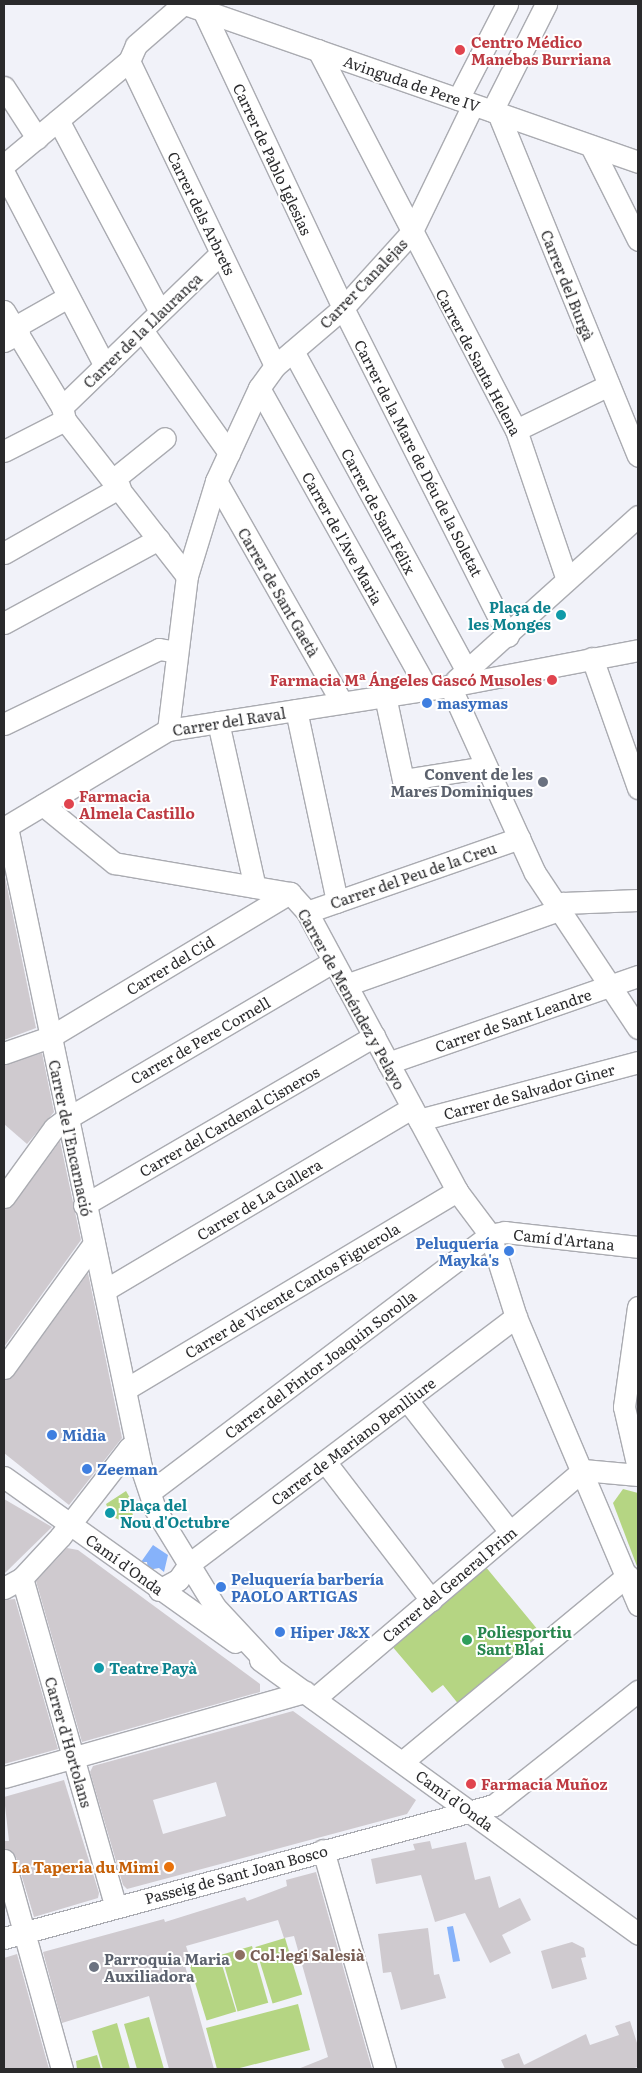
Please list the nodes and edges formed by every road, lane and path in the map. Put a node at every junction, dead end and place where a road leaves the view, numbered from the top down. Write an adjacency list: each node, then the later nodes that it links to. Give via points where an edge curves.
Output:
1 (507, 4): 7 (street)
2 (546, 4): 7 (street)
3 (190, 6): 4 (street, Avinguda de Pere IV); 5 (street, via 136,45); 18 (street, Carrer de Pablo Iglesias)
4 (318, 50): 7 (street, Avinguda de Pere IV); 14 (street, Carrer de Santa Helena)
5 (129, 61): 8 (street); 16 (street, Carrer dels Arbrets)
6 (4, 87): 9 (street)
7 (480, 107): 10 (street, Avinguda de Pere IV); 14 (street, Carrer Canalejas); 25 (street, Carrer del Burgà)
8 (58, 120): 9 (street); 19 (street)
9 (37, 138): 12 (street)
10 (591, 146): 11 (street, Avinguda de Pere IV); 15 (street)
11 (638, 162)
12 (4, 165)
13 (4, 173): 17 (street)
14 (411, 233): 18 (street, Carrer Canalejas); 28 (street, Carrer de Santa Helena)
15 (638, 240)
16 (221, 253): 19 (street, Carrer de la Llaurança); 24 (street, Carrer dels Arbrets)
17 (68, 297): 20 (street); 23 (street)
18 (343, 308): 22 (street, Carrer Canalejas); 41 (street, Carrer de la Mare de Déu de la Soletat)
19 (160, 312): 21 (street, Carrer de la Llaurança)
20 (11, 328): 27 (street)
21 (142, 330): 23 (street, Carrer de la Llaurança); 31 (street)
22 (293, 351): 24 (street, Carrer Canalejas); 45 (street, Carrer de Sant Félix)
23 (105, 366): 27 (street, Carrer de la Llaurança)
24 (275, 366): 26 (street, Carrer Canalejas)
25 (609, 384): 28 (street); 32 (street, Carrer del Burgà)
26 (259, 388): 31 (street, Carrer Canalejas); 47 (street, Carrer de l'Ave Maria)
27 (64, 414): 30 (street, Carrer de la Llaurança); 34 (street)
28 (516, 430): 39 (street, Carrer de Santa Helena)
29 (165, 438): 34 (street)
30 (4, 451)
31 (229, 453): 33 (street, Carrer Canalejas)
32 (638, 456)
33 (216, 481): 38 (street, Carrer Canalejas); 49 (street, Carrer de Sant Gaetà)
34 (117, 483): 36 (street); 37 (street)
35 (638, 516): 39 (street)
36 (159, 539): 38 (street); 40 (street)
37 (4, 553)
38 (187, 576): 43 (street, Carrer Canalejas)
39 (567, 580): 41 (street)
40 (4, 624)
41 (508, 636): 45 (street)
42 (638, 650): 44 (street)
43 (178, 652): 52 (street, via 159,650); 53 (street, Carrer Canalejas)
44 (592, 658): 46 (street); 55 (street)
45 (466, 670): 46 (street)
46 (450, 686): 47 (street, Carrer del Raval); 54 (street)
47 (426, 689): 48 (street, Carrer del Raval)
48 (385, 696): 49 (street, Carrer del Raval); 54 (street, via 403,780)
49 (342, 702): 50 (street, Carrer del Raval)
50 (296, 710): 51 (street, Carrer del Raval); 62 (street)
51 (218, 722): 53 (street, Carrer del Raval); 59 (street)
52 (4, 724)
53 (168, 730): 56 (street, Carrer del Raval)
54 (485, 767): 58 (street)
55 (638, 788)
56 (43, 805): 57 (street, Carrer del Raval); 59 (street, Carrer de Menéndez y Pelayo, via 114,863)
57 (5, 827): 71 (street, Carrer de l'Encarnació)
58 (520, 838): 62 (street, Carrer del Peu de la Creu); 63 (street, via 535,873)
59 (255, 887): 60 (street, Carrer de Menéndez y Pelayo)
60 (290, 893): 64 (street, Carrer de Menéndez y Pelayo); 71 (street, Carrer del Cid)
61 (638, 900): 63 (street)
62 (338, 902): 64 (street, Carrer del Peu de la Creu)
63 (560, 907): 67 (street); 68 (street)
64 (307, 912): 65 (street, Carrer de Menéndez y Pelayo)
65 (333, 962): 67 (street, Carrer de Menéndez y Pelayo); 76 (street, Carrer de Pere Cornell)
66 (638, 976): 68 (street, Carrer de Sant Leandre)
67 (346, 985): 70 (street, Carrer de Menéndez y Pelayo)
68 (609, 986): 69 (street); 74 (street, Carrer de Sant Leandre)
69 (638, 1028)
70 (374, 1036): 74 (street, Carrer de Menéndez y Pelayo); 79 (street, Carrer del Cardenal Cisneros)
71 (50, 1037): 72 (street, Carrer del Cid); 76 (street, Carrer de l'Encarnació)
72 (4, 1053)
73 (638, 1062): 75 (street, Carrer de Salvador Giner)
74 (388, 1063): 75 (street, Carrer de Menéndez y Pelayo)
75 (416, 1114): 77 (street, Carrer de Menéndez y Pelayo); 83 (street, Carrer de La Gallera)
76 (66, 1118): 78 (street, Carrer de Pere Cornell, via 54,1128); 79 (street, Carrer de l'Encarnació)
77 (457, 1191): 80 (street, Carrer de Menéndez y Pelayo); 88 (street, Carrer de Vicente Cantos Figuerola)
78 (4, 1197)
79 (84, 1205): 81 (street, Carrer de l'Encarnació)
80 (490, 1235): 82 (street, Camí d'Artana, via 505,1232); 85 (street, Carrer de Menéndez y Pelayo); 97 (street, Carrer del Pintor Joaquín Sorolla)
81 (94, 1243): 83 (street, Carrer de l'Encarnació); 87 (street)
82 (638, 1247)
83 (105, 1290): 88 (street, Carrer de l'Encarnació)
84 (638, 1308): 86 (street)
85 (516, 1317): 89 (street, Carrer de Mariano Benlliure); 94 (street, Carrer de Menéndez y Pelayo)
86 (636, 1342): 90 (street)
87 (4, 1368)
88 (126, 1389): 91 (street, Carrer de l'Encarnació)
89 (407, 1400): 92 (street, Carrer de Mariano Benlliure); 99 (street)
90 (631, 1408): 93 (street)
91 (137, 1449): 97 (street); 98 (street, via 129,1448)
92 (326, 1463): 100 (street, Carrer de Mariano Benlliure); 104 (street)
93 (638, 1468)
94 (583, 1470): 95 (street); 99 (street, Carrer del General Prim); 101 (street, Carrer de Menéndez y Pelayo)
95 (638, 1475)
96 (4, 1477): 98 (street, Camí d'Onda)
97 (150, 1492): 100 (street)
98 (70, 1524): 102 (street); 103 (street, Camí d'Onda)
99 (510, 1532): 104 (street, Carrer del General Prim)
100 (189, 1564): 103 (street, via 178,1580); 106 (street, Camí d'Onda, via 215,1607)
101 (628, 1575): 105 (street, Carrer de Menéndez y Pelayo); 110 (street)
102 (13, 1583): 109 (street, Carrer d'Hortolans)
103 (159, 1590): 106 (street, Camí d'Onda)
104 (431, 1600): 108 (street, Carrer del General Prim)
105 (638, 1604)
106 (270, 1667): 108 (street, Camí d'Onda)
107 (638, 1691): 112 (street)
108 (310, 1695): 109 (street); 110 (street, Camí d'Onda)
109 (74, 1759): 111 (street); 117 (street, Carrer d'Hortolans)
110 (402, 1762): 113 (street, Camí d'Onda)
111 (4, 1778)
112 (494, 1805): 113 (street, Passeig de Sant Joan Bosco); 114 (street)
113 (468, 1810): 114 (street, Camí d'Onda); 115 (street, Passeig de Sant Joan Bosco)
114 (501, 1835): 118 (street, Camí d'Onda)
115 (323, 1850): 117 (street, Passeig de Sant Joan Bosco); 121 (street)
116 (4, 1860): 119 (street)
117 (116, 1907): 119 (street, Passeig de Sant Joan Bosco)
118 (638, 1934)
119 (14, 1935): 120 (street)
120 (62, 2069)
121 (385, 2069)

